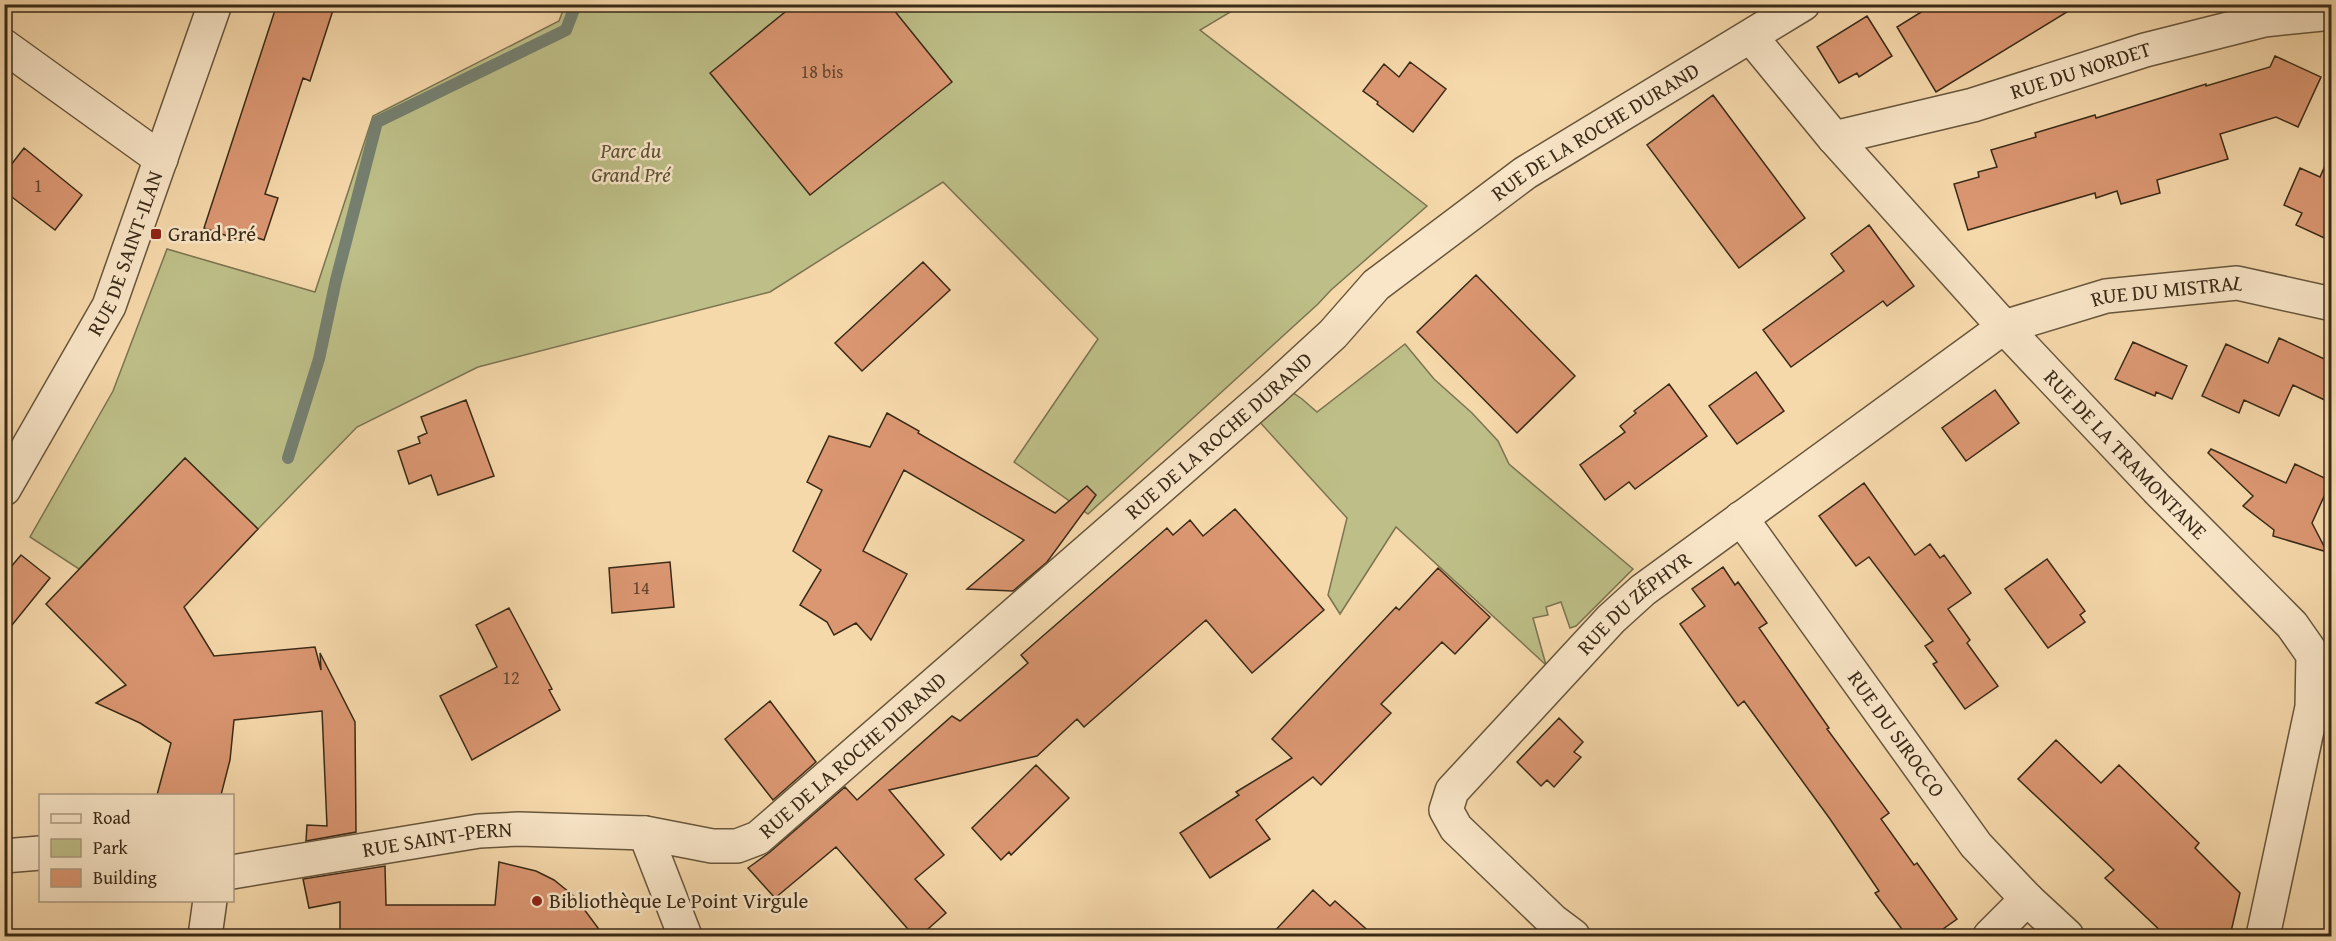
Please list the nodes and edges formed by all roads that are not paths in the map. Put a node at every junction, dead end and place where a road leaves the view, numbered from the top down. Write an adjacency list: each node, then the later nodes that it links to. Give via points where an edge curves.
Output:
1 (215, 4): 7 (street, RUE DE SAINT-ILAN)
2 (1803, 4): 4 (street, RUE DE LA ROCHE DURAND)
3 (2331, 13): 6 (street, RUE DU NORDET, via 2264,21 2210,34 1973,105)
4 (1751, 37): 6 (street, RUE DE LA TRAMONTANE); 12 (street, RUE DE LA ROCHE DURAND, via 1525,173 1376,285 1333,334 1271,392 758,838 736,846 712,846)
5 (4, 46): 7 (street)
6 (1834, 138): 9 (street, RUE DE LA TRAMONTANE)
7 (161, 159): 10 (street, RUE DE SAINT-ILAN, via 109,306)
8 (2331, 304): 9 (street, RUE DU MISTRAL, via 2237,283 2106,296)
9 (2004, 327): 11 (street, RUE DU ZÉPHYR); 23 (street, RUE DE LA TRAMONTANE, via 2292,626 2313,655 2312,707)
10 (4, 489)
11 (1741, 518): 16 (street, RUE DU SIROCCO, via 1976,845); 20 (street, RUE DU ZÉPHYR, via 1643,590 1611,619 1452,791 1446,810 1456,828 1553,921)
12 (645, 833): 15 (street, RUE SAINT-PERN, via 479,831); 19 (street)
13 (39, 853): 14 (street)
14 (4, 856)
15 (234, 872)
16 (2027, 899): 21 (street); 22 (street, RUE DU SIROCCO)
17 (210, 902): 18 (street)
18 (205, 936)
19 (685, 936)
20 (1574, 936)
21 (1990, 936)
22 (2067, 936)
23 (2263, 936)

